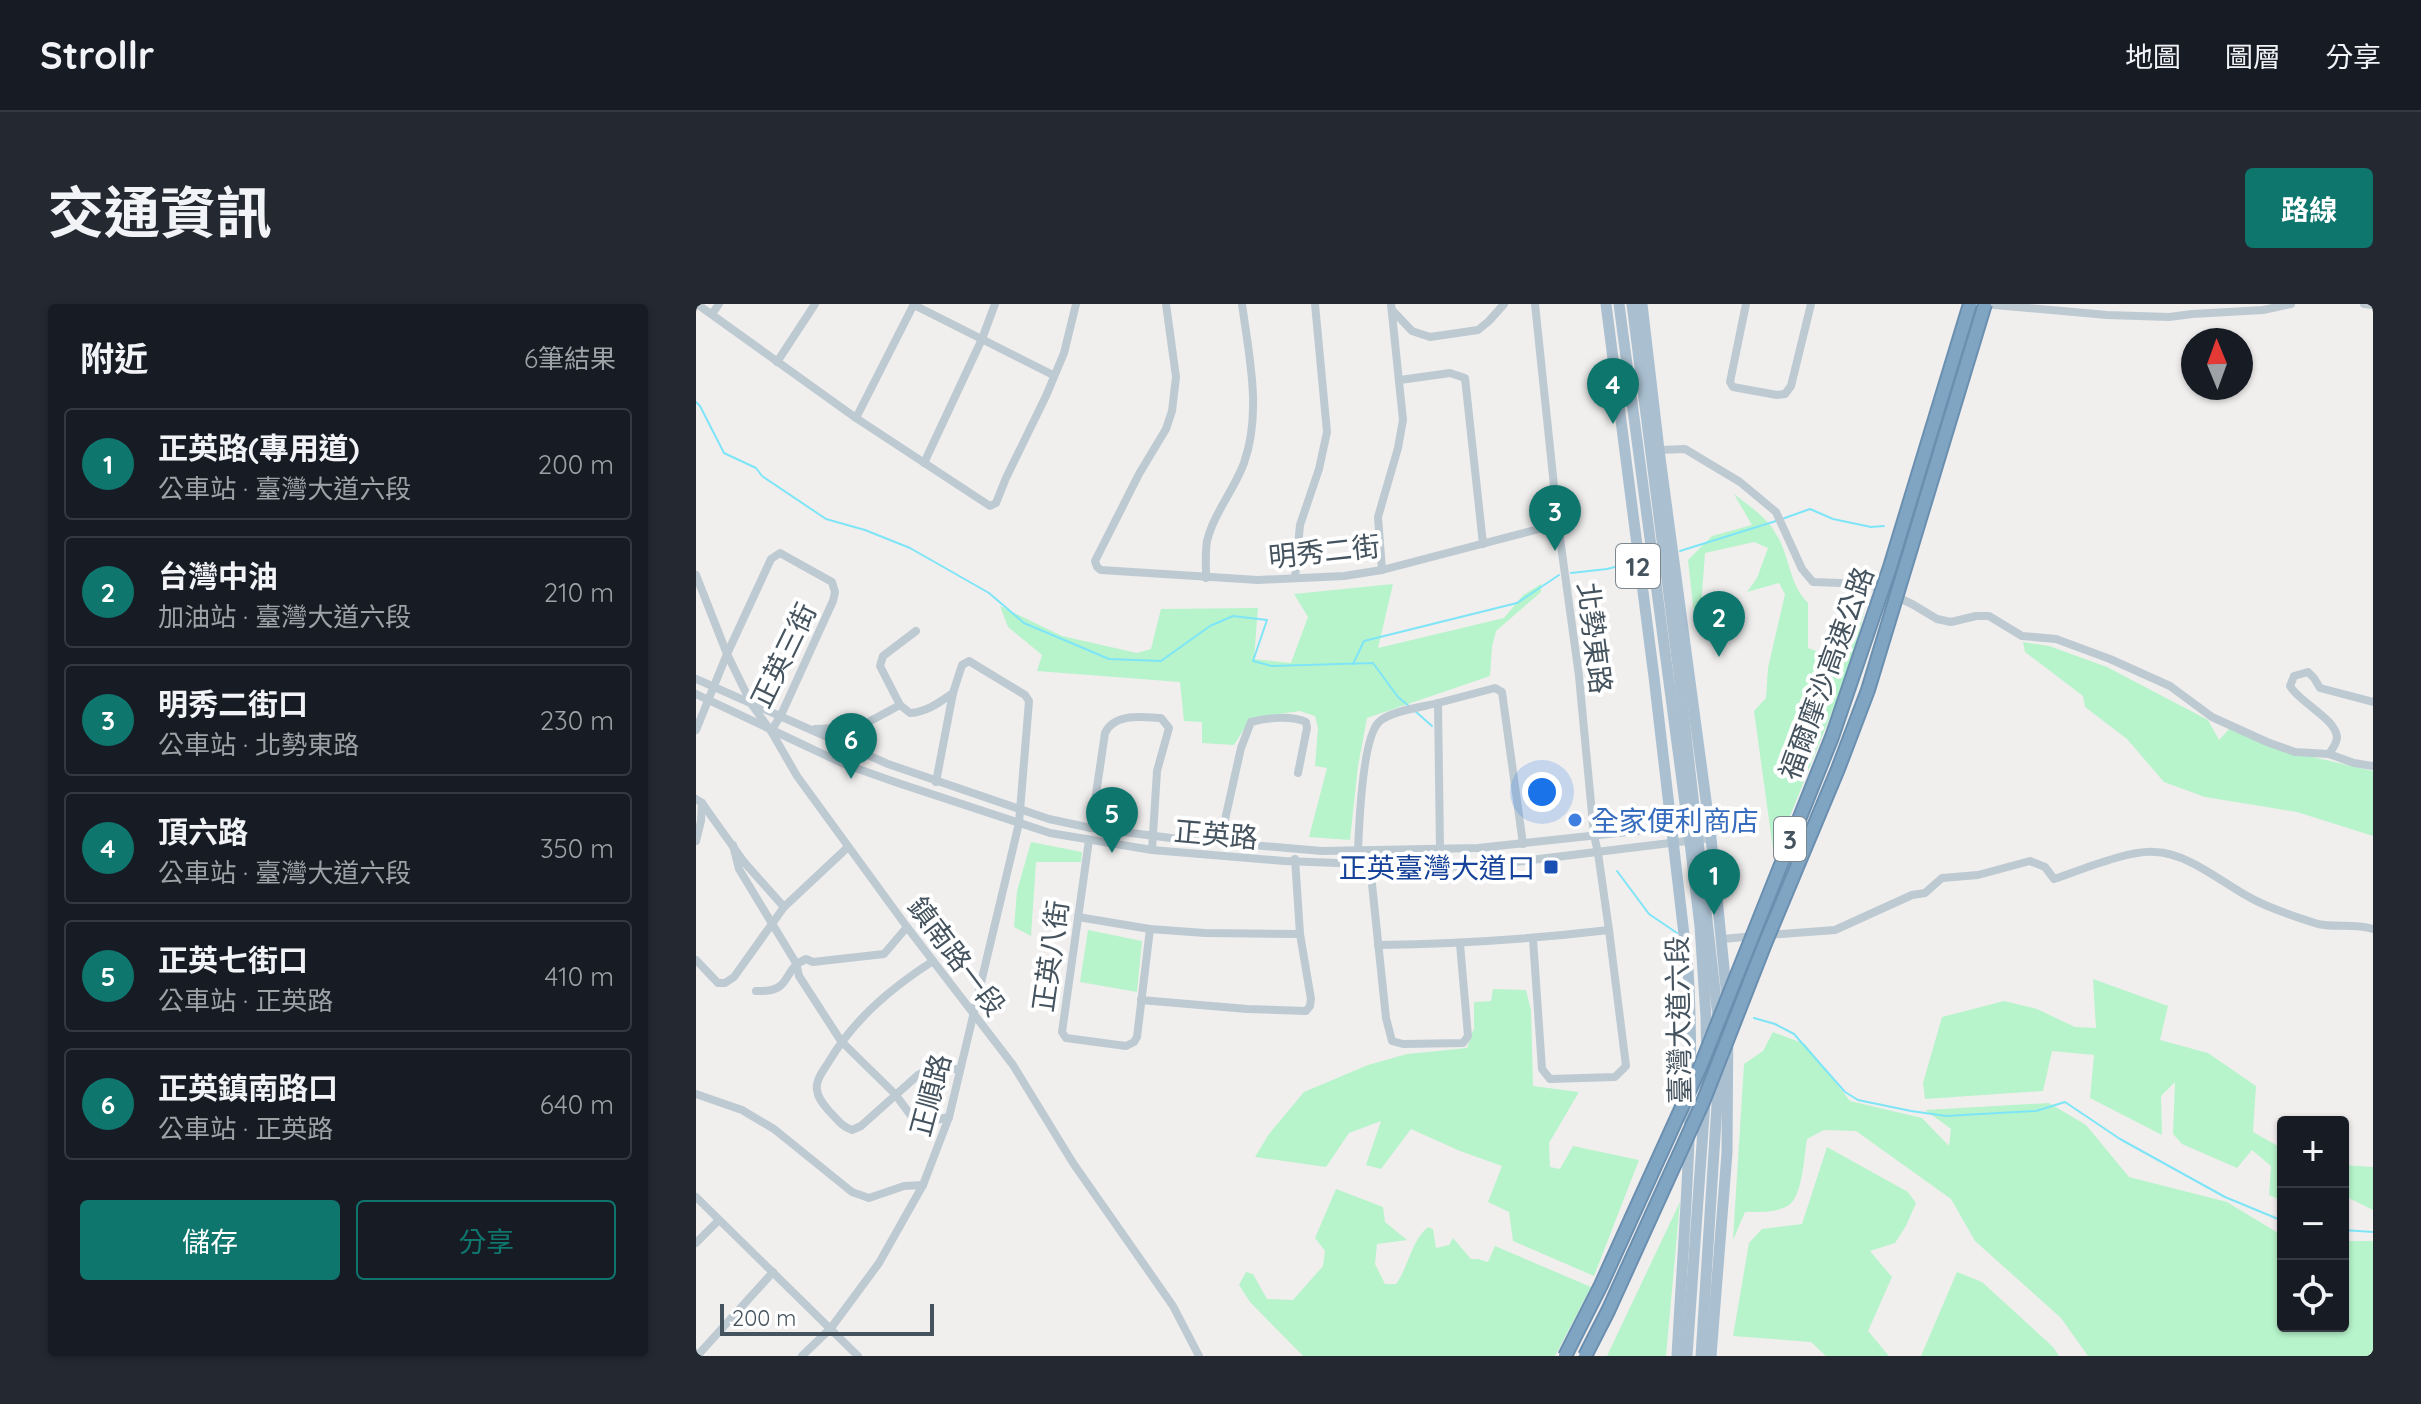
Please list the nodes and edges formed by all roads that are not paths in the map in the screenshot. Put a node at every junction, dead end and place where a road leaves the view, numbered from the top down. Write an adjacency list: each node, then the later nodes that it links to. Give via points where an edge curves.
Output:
1 (697, 304): 24 (street)
2 (719, 304): 24 (street)
3 (815, 304): 26 (street)
4 (914, 304): 25 (street); 29 (street)
5 (995, 304): 25 (street)
6 (1076, 304): 27 (street)
7 (1166, 304): 36 (street, 明秀二街, via 1176,377 1172,411 1095,561 1101,570)
8 (1242, 304): 36 (street, via 1253,420 1244,463 1206,545)
9 (1315, 304): 37 (street, via 1327,432 1300,525)
10 (1504, 304): 23 (street, via 1478,330 1430,337 1412,331)
11 (1535, 304): 32 (street, 北勢東路)
12 (1606, 304): 60 (main road, 臺灣大道六段 / 12)
13 (1619, 304): 59 (main road, 臺灣大道六段 / 12)
14 (1632, 304): 59 (main road, 臺灣大道六段 / 12)
15 (1642, 304): 30 (main road, 臺灣大道六段 / 12)
16 (1746, 304): 17 (street, via 1730,382 1733,387 1777,395 1791,386)
17 (1811, 304)
18 (1970, 304): 113 (highway, 福爾摩沙高速公路 / 3, bridge, via 1895,553 1832,737 1701,1065)
19 (1983, 304): 20 (street, via 2169,317); 114 (highway, 福爾摩沙高速公路 / 3, bridge, via 1868,690 1703,1102)
20 (2291, 304)
21 (2364, 304): 22 (street)
22 (2373, 305)
23 (1390, 306): 28 (street)
24 (712, 314): 26 (street)
25 (982, 339): 27 (street); 31 (street)
26 (777, 362): 29 (street)
27 (1053, 375): 31 (street, via 996,503 990,506)
28 (1400, 380): 33 (street, via 1450,373 1465,378); 34 (street, via 1403,420 1378,517)
29 (856, 418): 31 (street)
30 (1659, 450): 52 (street, via 1685,449 1740,482 1780,520 1813,582 1869,584 1951,622 1989,616 2022,636 2056,639 2122,664 2170,686 2212,717 2267,742 2295,752); 59 (main road, 臺灣大道六段 / 12)
31 (924, 463)
32 (1558, 524): 33 (street, 明秀二街); 63 (street, 北勢東路)
33 (1483, 544): 34 (street, 明秀二街)
34 (1382, 570): 37 (street, 明秀二街)
35 (696, 575): 39 (street, 鎮南路一段)
36 (1206, 578): 37 (street, 明秀二街)
37 (1295, 578)
38 (916, 631): 48 (street, via 883,656 880,666)
39 (727, 654): 41 (street, 正英三街); 47 (street, 鎮南路一段); 49 (street, 正英三街, via 771,559 780,553 832,582 833,601)
40 (696, 679): 41 (street, 正英路)
41 (714, 687): 44 (street, 正英三街); 47 (street, 正英路)
42 (953, 693): 48 (street, via 917,713); 55 (street); 57 (street, 正順路, via 962,665 969,661 1029,701)
43 (696, 694): 44 (street, 正英路)
44 (708, 700): 50 (street, 正英三街); 51 (street, 正英路)
45 (2373, 702): 52 (street, via 2320,688 2308,672 2294,676 2290,686 2295,695 2327,719 2337,734)
46 (1438, 703): 69 (street, via 1495,688 1502,692); 72 (street); 75 (street, via 1390,716 1373,730 1362,779)
47 (752, 705): 49 (street, 正英路); 51 (street, 鎮南路一段)
48 (900, 705): 49 (street, via 859,727 817,729)
49 (781, 715): 51 (street, 正英三街); 55 (street, 正英路)
50 (696, 730)
51 (771, 731): 58 (street, 正英路, via 844,764); 71 (street, 鎮南路一段)
52 (2329, 754): 53 (street)
53 (2373, 766)
54 (1298, 773): 67 (street, via 1306,722 1251,722)
55 (936, 782): 57 (street, 正英路)
56 (699, 801): 66 (street); 70 (street)
57 (1019, 809): 58 (street, 正順路); 61 (street, 正英路)
58 (1019, 823): 65 (street, 正英路); 97 (street, 正順路)
59 (1698, 825): 60 (street, 正英路); 64 (main road, 臺灣大道六段 / 12)
60 (1670, 827): 63 (street, 正英路); 68 (main road, 臺灣大道六段 / 12)
61 (1091, 828): 62 (street, 正英路); 62 (street, via 1109,725 1115,720 1161,718 1169,728 1157,771)
62 (1153, 835): 67 (street, 正英路); 73 (street)
63 (1594, 835): 69 (street, 正英路); 76 (street, 北勢東路)
64 (1700, 839): 68 (street, 正英路); 89 (main road, 臺灣大道六段 / 12); 116 (main road, 臺灣大道六段 / 12, via 1707,1073); 117 (main road, 臺灣大道六段 / 12, via 1719,1073)
65 (1089, 840): 73 (street, 正英路); 81 (street, 正英八街)
66 (696, 841)
67 (1220, 842): 74 (street, 正英路)
68 (1672, 843): 76 (street, 正英路); 115 (main road, 臺灣大道六段 / 12, via 1688,969 1692,1110)
69 (1523, 844): 72 (street, 正英路)
70 (733, 845): 80 (street); 82 (street, via 739,869)
71 (848, 847): 80 (street); 83 (street, 鎮南路一段)
72 (1440, 849): 75 (street, 正英路); 79 (street)
73 (1152, 850): 77 (street, 正英路)
74 (1296, 850): 75 (street, 正英路); 77 (street)
75 (1358, 851): 78 (street)
76 (1598, 853): 79 (street, 正英路); 86 (street, 北勢東路)
77 (1295, 862): 78 (street, 正英路); 87 (street)
78 (1370, 865): 79 (street, 正英路); 91 (street)
79 (1445, 867)
80 (784, 907): 82 (street)
81 (1078, 917): 84 (street); 96 (street, 正英八街, via 1062,1032 1066,1038 1126,1046 1134,1042)
82 (771, 924): 92 (street, via 725,983 718,983); 94 (street)
83 (907, 927): 93 (street, 鎮南路一段); 94 (street, via 879,956)
84 (1150, 929): 87 (street); 96 (street, 正英八街)
85 (2373, 929): 89 (street, via 2321,925 2249,897 2170,853 2152,851 2054,879 2045,867 2030,861 1942,878 1925,893 1835,930)
86 (1609, 930): 88 (street); 88 (street, 北勢東路, via 1626,1066 1615,1077 1550,1079 1542,1069)
87 (1300, 934): 96 (street, via 1311,999 1306,1011)
88 (1533, 939): 90 (street)
89 (1723, 939): 118 (main road, 臺灣大道六段 / 12, via 1727,1153)
90 (1460, 944): 91 (street); 91 (street, via 1468,1036 1463,1043 1403,1044 1392,1041 1388,1033)
91 (1378, 945)
92 (696, 960)
93 (933, 961): 97 (street, 鎮南路一段); 98 (street, via 897,984)
94 (796, 963): 95 (street, via 786,982 772,992); 98 (street)
95 (756, 991)
96 (1141, 1000)
97 (973, 1014): 99 (street, 正順路); 112 (street, 鎮南路一段, via 1013,1065 1073,1163 1173,1306)
98 (841, 1041): 101 (street); 101 (street, via 816,1086 821,1102 844,1127 861,1126)
99 (960, 1070): 101 (street, via 929,1069); 102 (street, 正順路)
100 (696, 1094): 103 (street, via 742,1110 774,1129 852,1192 869,1198)
101 (895, 1094): 102 (street, via 915,1121)
102 (949, 1117): 103 (street, 正順路)
103 (923, 1185): 108 (street, 正順路, via 879,1263)
104 (696, 1197): 105 (street)
105 (719, 1220): 106 (street); 107 (street)
106 (696, 1243)
107 (773, 1272): 108 (street); 109 (street)
108 (831, 1328): 110 (street, 正順路); 111 (street)
109 (698, 1355)
110 (802, 1356)
111 (858, 1356)
112 (1199, 1356)
113 (1565, 1356)
114 (1585, 1356)
115 (1677, 1356)
116 (1687, 1356)
117 (1701, 1356)
118 (1711, 1356)

